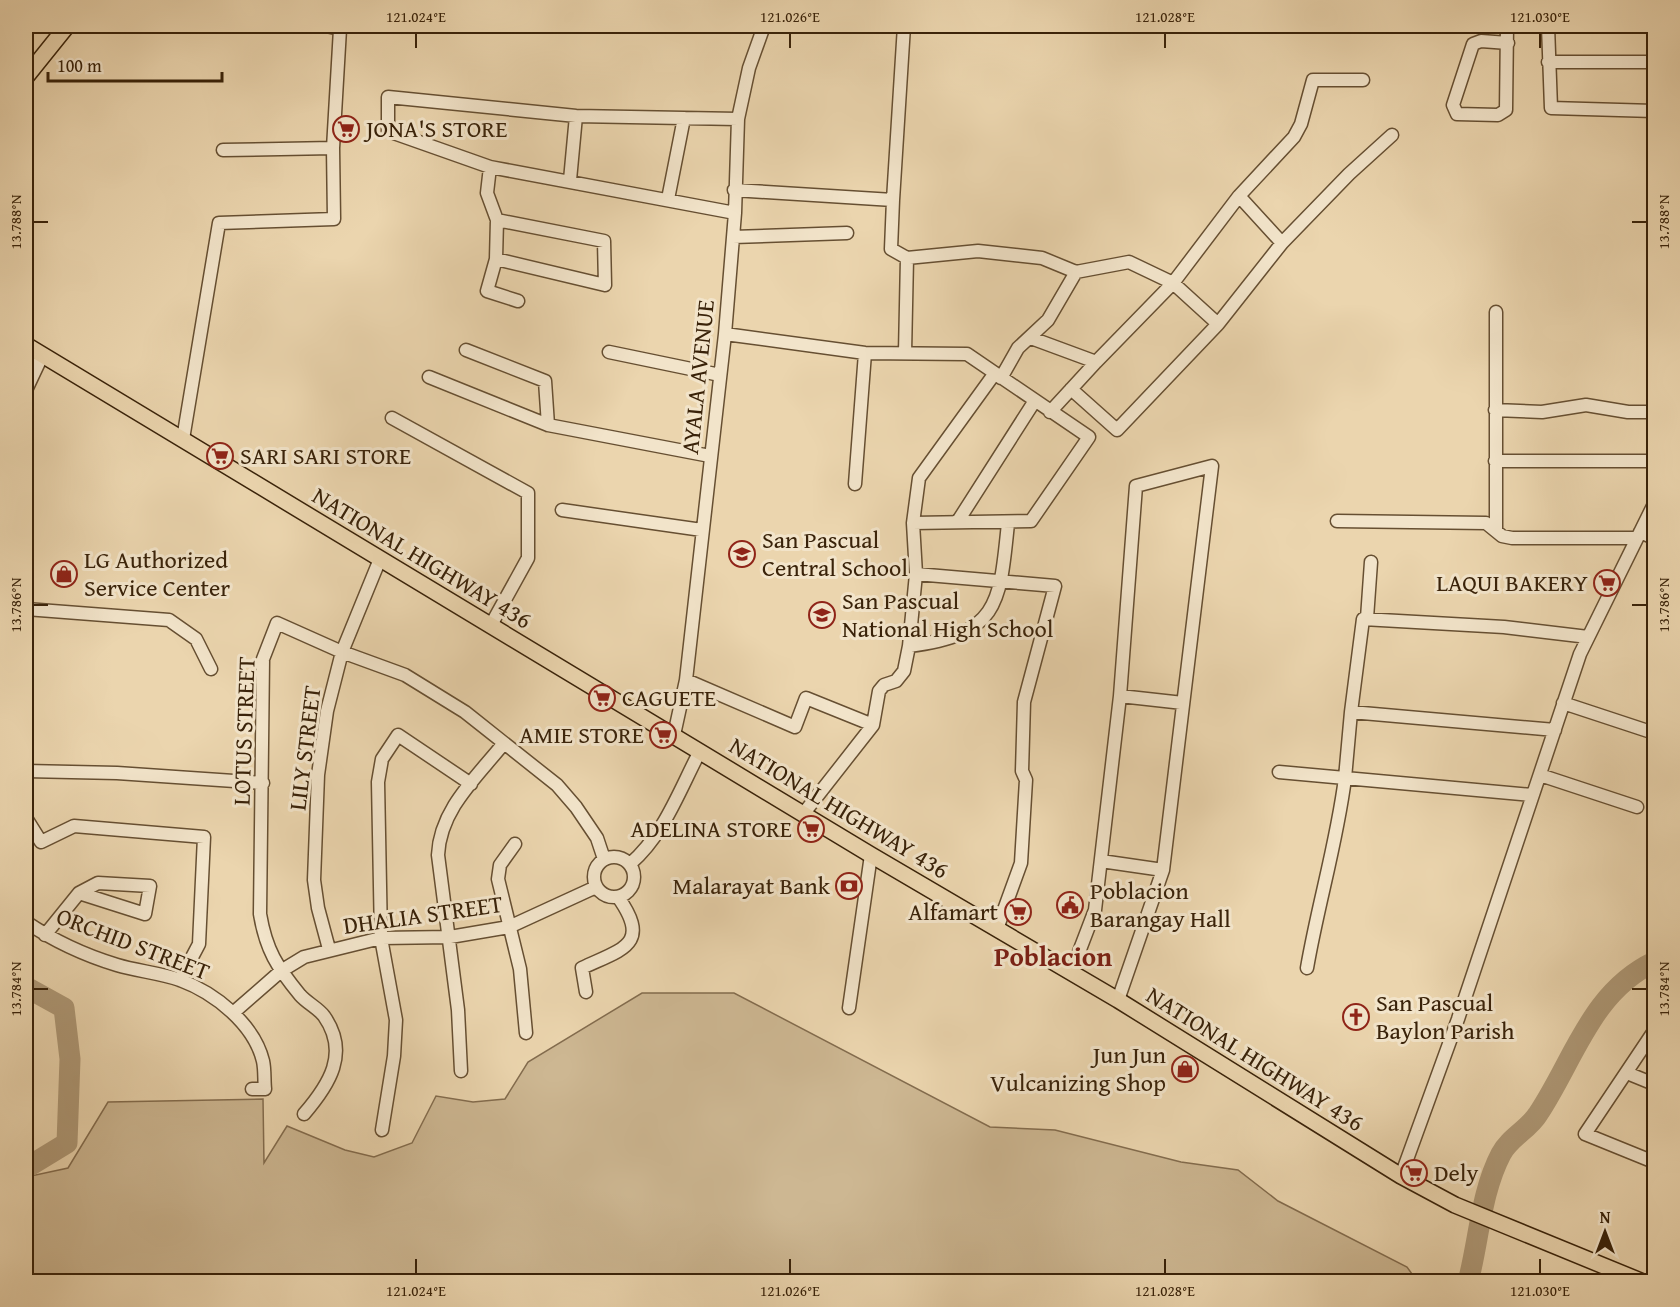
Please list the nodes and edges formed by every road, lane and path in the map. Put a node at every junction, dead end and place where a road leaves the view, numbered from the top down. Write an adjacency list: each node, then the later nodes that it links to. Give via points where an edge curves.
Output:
1 (67, 26): 10 (main road)
2 (326, 26): 17 (street, via 340,29)
3 (764, 26): 15 (street, AYALA AVENUE, via 749,68)
4 (904, 26): 24 (street)
5 (1507, 26): 7 (street)
6 (1548, 26): 8 (street)
7 (1508, 43): 7 (street, via 1506,110 1503,114 1457,114 1453,105 1473,44)
8 (1548, 62): 9 (street); 12 (street, via 1550,104 1554,110)
9 (1654, 62)
10 (26, 77)
11 (1363, 80): 22 (street, via 1313,80 1301,124 1293,137)
12 (1654, 111)
13 (576, 116): 14 (street); 19 (street, via 388,97 388,131); 20 (street)
14 (684, 118): 15 (street); 23 (street)
15 (738, 119): 21 (street, AYALA AVENUE)
16 (1392, 135): 29 (street)
17 (333, 148): 18 (street); 57 (street, via 334,219 219,224)
18 (223, 150)
19 (490, 166): 20 (street); 26 (street, via 487,193)
20 (570, 180): 23 (street)
21 (734, 190): 24 (street); 25 (street, AYALA AVENUE)
22 (1239, 196): 29 (street); 33 (street)
23 (668, 199): 25 (street)
24 (893, 200): 30 (street, via 891,249)
25 (735, 213): 28 (street, AYALA AVENUE)
26 (497, 220): 31 (street); 31 (street, via 604,241 605,285)
27 (847, 233): 28 (street)
28 (733, 237): 37 (street, AYALA AVENUE)
29 (1282, 243): 36 (street)
30 (907, 258): 32 (street, via 978,251 1042,258); 43 (street)
31 (496, 259): 34 (street, via 487,291)
32 (1076, 272): 33 (street, via 1129,262); 38 (street, via 1048,320)
33 (1173, 283): 36 (street); 45 (street)
34 (518, 301)
35 (1496, 312): 52 (street)
36 (1218, 324): 49 (street, via 1117,430)
37 (725, 334): 42 (street); 46 (street, AYALA AVENUE)
38 (1031, 338): 45 (street); 47 (street, via 1018,348)
39 (26, 345): 44 (main road, NATIONAL HIGHWAY 436)
40 (466, 350): 56 (street, via 545,381)
41 (609, 352): 46 (street)
42 (865, 353): 43 (street); 61 (street)
43 (904, 353): 47 (street, via 967,354)
44 (42, 356): 50 (street); 57 (main road, NATIONAL HIGHWAY 436)
45 (1096, 362): 49 (street)
46 (720, 375): 58 (street, AYALA AVENUE)
47 (998, 375): 51 (street); 66 (street, via 919,478)
48 (429, 377): 56 (street)
49 (1071, 389): 53 (street)
50 (26, 390)
51 (1034, 402): 53 (street); 64 (street)
52 (1496, 410): 54 (street, via 1542,412 1586,405); 59 (street)
53 (1050, 412): 67 (street, via 1089,437 1031,521)
54 (1654, 412)
55 (392, 418): 78 (street, via 528,493 528,558)
56 (548, 425): 58 (street)
57 (183, 439): 72 (main road, NATIONAL HIGHWAY 436)
58 (710, 456): 68 (street, AYALA AVENUE)
59 (1495, 461): 60 (street); 69 (street)
60 (1654, 461)
61 (855, 484)
62 (1654, 504): 70 (street)
63 (562, 510): 68 (street)
64 (958, 521): 66 (street); 67 (street)
65 (1337, 521): 69 (street, via 1486,522)
66 (913, 523): 74 (street)
67 (1008, 523): 75 (street)
68 (702, 530): 83 (street, AYALA AVENUE)
69 (1496, 530): 70 (street, via 1512,538)
70 (1638, 535): 71 (street); 79 (street)
71 (1654, 538)
72 (380, 559): 78 (main road, NATIONAL HIGHWAY 436); 81 (street, LILY STREET)
73 (1371, 562): 77 (street)
74 (916, 574): 75 (street); 80 (street)
75 (1002, 580): 80 (street, via 993,607 967,633); 115 (street, via 1055,586 1024,702 1022,771 1026,780 1021,863)
76 (26, 609): 82 (street, via 169,620 196,639)
77 (1366, 618): 79 (street); 87 (street, via 1360,621)
78 (491, 625): 91 (main road, NATIONAL HIGHWAY 436)
79 (1588, 637): 85 (street)
80 (909, 646): 88 (street, via 904,670 896,681 879,691)
81 (342, 651): 92 (street, LOTUS STREET, via 405,675 465,712); 98 (street, LOTUS STREET, via 277,623 263,659); 119 (street, LILY STREET, via 327,711 318,775 314,880)
82 (211, 669)
83 (686, 680): 88 (street, via 795,727 806,698); 91 (street, AYALA AVENUE)
84 (1120, 696): 86 (street); 86 (street, via 1136,486 1212,466); 107 (street)
85 (1563, 703): 89 (street); 90 (street)
86 (1183, 704): 109 (street)
87 (1351, 712): 89 (street); 97 (street)
88 (873, 725): 102 (street)
89 (1555, 730): 96 (street)
90 (1654, 733)
91 (674, 735): 93 (main road, NATIONAL HIGHWAY 436)
92 (504, 743): 99 (street); 106 (street, LOTUS STREET, via 557,785 576,807 597,838)
93 (700, 751): 102 (main road, NATIONAL HIGHWAY 436); 108 (street, via 658,832)
94 (26, 771): 98 (street)
95 (1279, 771): 97 (street)
96 (1540, 775): 100 (street); 101 (street)
97 (1345, 778): 100 (street); 120 (street, via 1341,814 1314,922)
98 (263, 783): 121 (street, LOTUS STREET, via 260,914 265,944)
99 (471, 784): 117 (street, via 449,812 439,834 438,855); 118 (street, via 398,735 382,759 378,782)
100 (1532, 795): 137 (street)
101 (1637, 807)
102 (804, 813): 105 (main road, NATIONAL HIGHWAY 436)
103 (26, 819): 123 (street, via 41,842 74,826 204,837 199,944)
104 (515, 844): 114 (street, via 500,866 498,879)
105 (871, 855): 115 (main road, NATIONAL HIGHWAY 436); 126 (street)
106 (604, 859): 108 (street, via 618,857); 110 (street, via 595,869)
107 (1101, 861): 109 (street); 122 (street, via 1095,910)
108 (630, 864): 112 (street, via 634,884)
109 (1163, 870): 125 (street)
110 (596, 887): 112 (street, via 606,896); 114 (street, DHALIA STREET)
111 (79, 893): 111 (street, via 98,882 150,886 146,914); 116 (street)
112 (618, 897): 124 (street, via 631,916 633,934 626,947 582,968)
113 (26, 921): 116 (street, ORCHID STREET)
114 (509, 927): 117 (street, DHALIA STREET); 129 (street, via 520,969)
115 (997, 929): 122 (main road, NATIONAL HIGHWAY 436)
116 (45, 935): 123 (street, ORCHID STREET, via 117,965)
117 (450, 937): 118 (street, DHALIA STREET); 130 (street, via 459,1010)
118 (381, 939): 119 (street, DHALIA STREET); 135 (street, via 396,1020)
119 (329, 949): 121 (street, DHALIA STREET, via 304,957)
120 (1307, 968)
121 (281, 971): 127 (street, DHALIA STREET); 134 (street, LOTUS STREET, via 302,998 323,1014 335,1038 333,1071 325,1090)
122 (1071, 973): 125 (main road, NATIONAL HIGHWAY 436)
123 (180, 980): 127 (street, ORCHID STREET, via 207,993)
124 (586, 992)
125 (1118, 1000): 137 (main road, NATIONAL HIGHWAY 436)
126 (849, 1008)
127 (233, 1013): 133 (street, ORCHID STREET, via 256,1040 263,1062 265,1089)
128 (1654, 1031): 131 (street)
129 (526, 1033)
130 (460, 1071)
131 (1627, 1073): 132 (street); 136 (street, via 1585,1134)
132 (1654, 1084)
133 (252, 1089)
134 (304, 1114)
135 (382, 1130)
136 (1654, 1162)
137 (1401, 1176): 138 (main road, NATIONAL HIGHWAY 436, via 1455,1205)
138 (1643, 1281)

